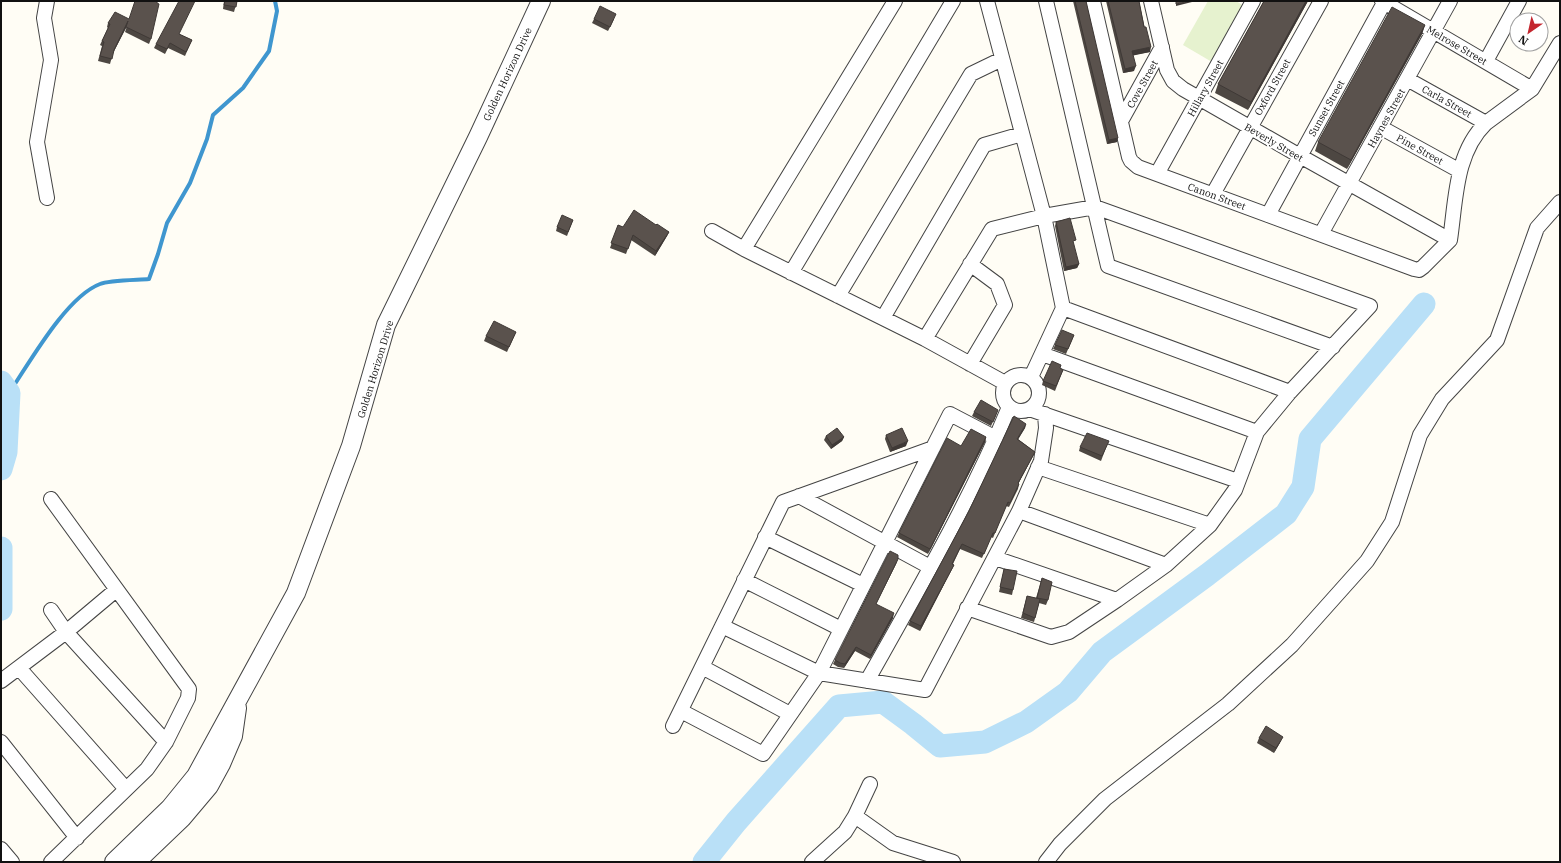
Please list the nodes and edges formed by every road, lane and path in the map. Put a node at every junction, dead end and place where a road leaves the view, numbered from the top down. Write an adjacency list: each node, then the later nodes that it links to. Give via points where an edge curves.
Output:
1 (47, 1): 32 (street, via 44,18 51,60 36,142)
2 (541, 1): 84 (street, Golden Horizon Drive, via 386,325 351,446 296,593)
3 (895, 1): 40 (street)
4 (953, 1): 42 (street)
5 (987, 1): 17 (street)
6 (1046, 1): 34 (street)
7 (1093, 1): 22 (street, Canon Street)
8 (1152, 1): 16 (street, Beverly Street)
9 (1253, 1): 21 (street, Hillary Street)
10 (1321, 1): 25 (street, Oxford Street)
11 (1384, 1): 14 (street, Melrose Street); 27 (street, Sunset Street)
12 (1450, 1): 14 (street, Haynes Street)
13 (1519, 1): 18 (street)
14 (1434, 31): 18 (street, Melrose Street); 19 (street, Haynes Street)
15 (1560, 43): 20 (street)
16 (1162, 47): 21 (street, Beverly Street, via 1167,70 1173,81); 22 (street, Cove Street)
17 (1002, 59): 26 (street); 43 (street, via 971,74)
18 (1486, 61): 20 (street, Melrose Street)
19 (1407, 79): 23 (street, Carla Street); 24 (street, Haynes Street)
20 (1532, 89): 23 (street)
21 (1199, 98): 25 (street, Beverly Street); 29 (street, Hillary Street)
22 (1121, 121): 29 (street, Canon Street, via 1131,161 1138,167)
23 (1486, 123): 28 (street, via 1470,144)
24 (1380, 127): 28 (street, Pine Street); 30 (street, Haynes Street)
25 (1250, 128): 27 (street, Beverly Street); 31 (street, Oxford Street)
26 (1022, 134): 36 (street); 45 (street, via 984,145)
27 (1300, 156): 30 (street, Beverly Street); 35 (street, Sunset Street)
28 (1460, 171): 39 (street)
29 (1157, 174): 31 (street, Canon Street)
30 (1349, 184): 38 (street, Haynes Street); 39 (street, Beverly Street)
31 (1213, 194): 35 (street, Canon Street)
32 (47, 198)
33 (1560, 202): 101 (street, via 1538,228 1497,340 1442,399 1420,435 1392,522 1367,561 1292,645 1228,704 1105,799 1060,844)
34 (1095, 207): 36 (street); 47 (street, via 1108,266); 47 (street, via 1370,306)
35 (1268, 215): 38 (street, Canon Street)
36 (1044, 216): 41 (street, via 992,229); 44 (street)
37 (712, 231): 40 (street)
38 (1321, 234): 39 (street, Canon Street, via 1419,270)
39 (1450, 240)
40 (744, 249): 42 (street)
41 (970, 264): 46 (street); 49 (street, via 997,284 1005,305)
42 (791, 273): 43 (street)
43 (838, 296): 45 (street)
44 (1063, 308): 48 (street); 52 (street)
45 (883, 318): 46 (street)
46 (924, 339): 49 (street)
47 (1333, 347): 52 (street)
48 (1042, 354): 50 (street); 56 (street)
49 (970, 364): 51 (street)
50 (1031, 378): 51 (street, via 1025,375 1014,376); 54 (street, via 1036,382 1039,394)
51 (1005, 383): 53 (street, via 1002,393)
52 (1290, 392): 56 (street)
53 (1009, 407): 54 (street, via 1019,411); 57 (street)
54 (1029, 409): 55 (street)
55 (1045, 414): 59 (street, via 1046,428); 60 (street)
56 (1257, 432): 60 (street)
57 (996, 438): 58 (street, via 950,414); 69 (street)
58 (933, 448): 61 (street); 66 (street)
59 (1038, 467): 63 (street); 64 (street)
60 (1238, 481): 64 (street, via 1235,490)
61 (799, 496): 65 (street, via 783,502); 66 (street)
62 (51, 499): 72 (street)
63 (1019, 511): 67 (street); 68 (street)
64 (1210, 525): 68 (street)
65 (766, 537): 70 (street); 71 (street)
66 (885, 543): 69 (street); 71 (street)
67 (995, 558): 73 (street); 74 (street)
68 (1166, 565): 73 (street)
69 (930, 567): 82 (street)
70 (744, 580): 76 (street); 77 (street)
71 (863, 585): 77 (street)
72 (116, 590): 78 (street); 89 (street, via 189,689 188,698)
73 (1117, 600): 74 (street, via 1069,632 1051,637)
74 (967, 608): 82 (street, via 925,690)
75 (51, 610): 78 (street)
76 (722, 626): 79 (street); 81 (street)
77 (841, 629): 81 (street)
78 (66, 632): 80 (street); 89 (street)
79 (702, 667): 85 (street); 86 (street)
80 (19, 668): 83 (street); 91 (street)
81 (819, 673): 82 (street); 86 (street)
82 (867, 681)
83 (1, 682)
84 (239, 697): 98 (street, Golden Horizon Drive, via 207,757 185,790); 99 (street, Golden Horizon Drive, via 234,736 210,786 182,818)
85 (681, 711): 86 (street, via 764,754); 87 (street)
86 (790, 714)
87 (673, 726)
88 (1, 742): 93 (street)
89 (166, 742): 91 (street, via 147,769)
90 (870, 784): 92 (street)
91 (126, 789): 93 (street)
92 (855, 816): 95 (street, via 893,844); 100 (street, via 845,832)
93 (77, 838): 97 (street)
94 (1, 849): 96 (street)
95 (947, 861)
96 (12, 862)
97 (51, 862)
98 (114, 862)
99 (136, 862)
100 (812, 862)
101 (1046, 862)

